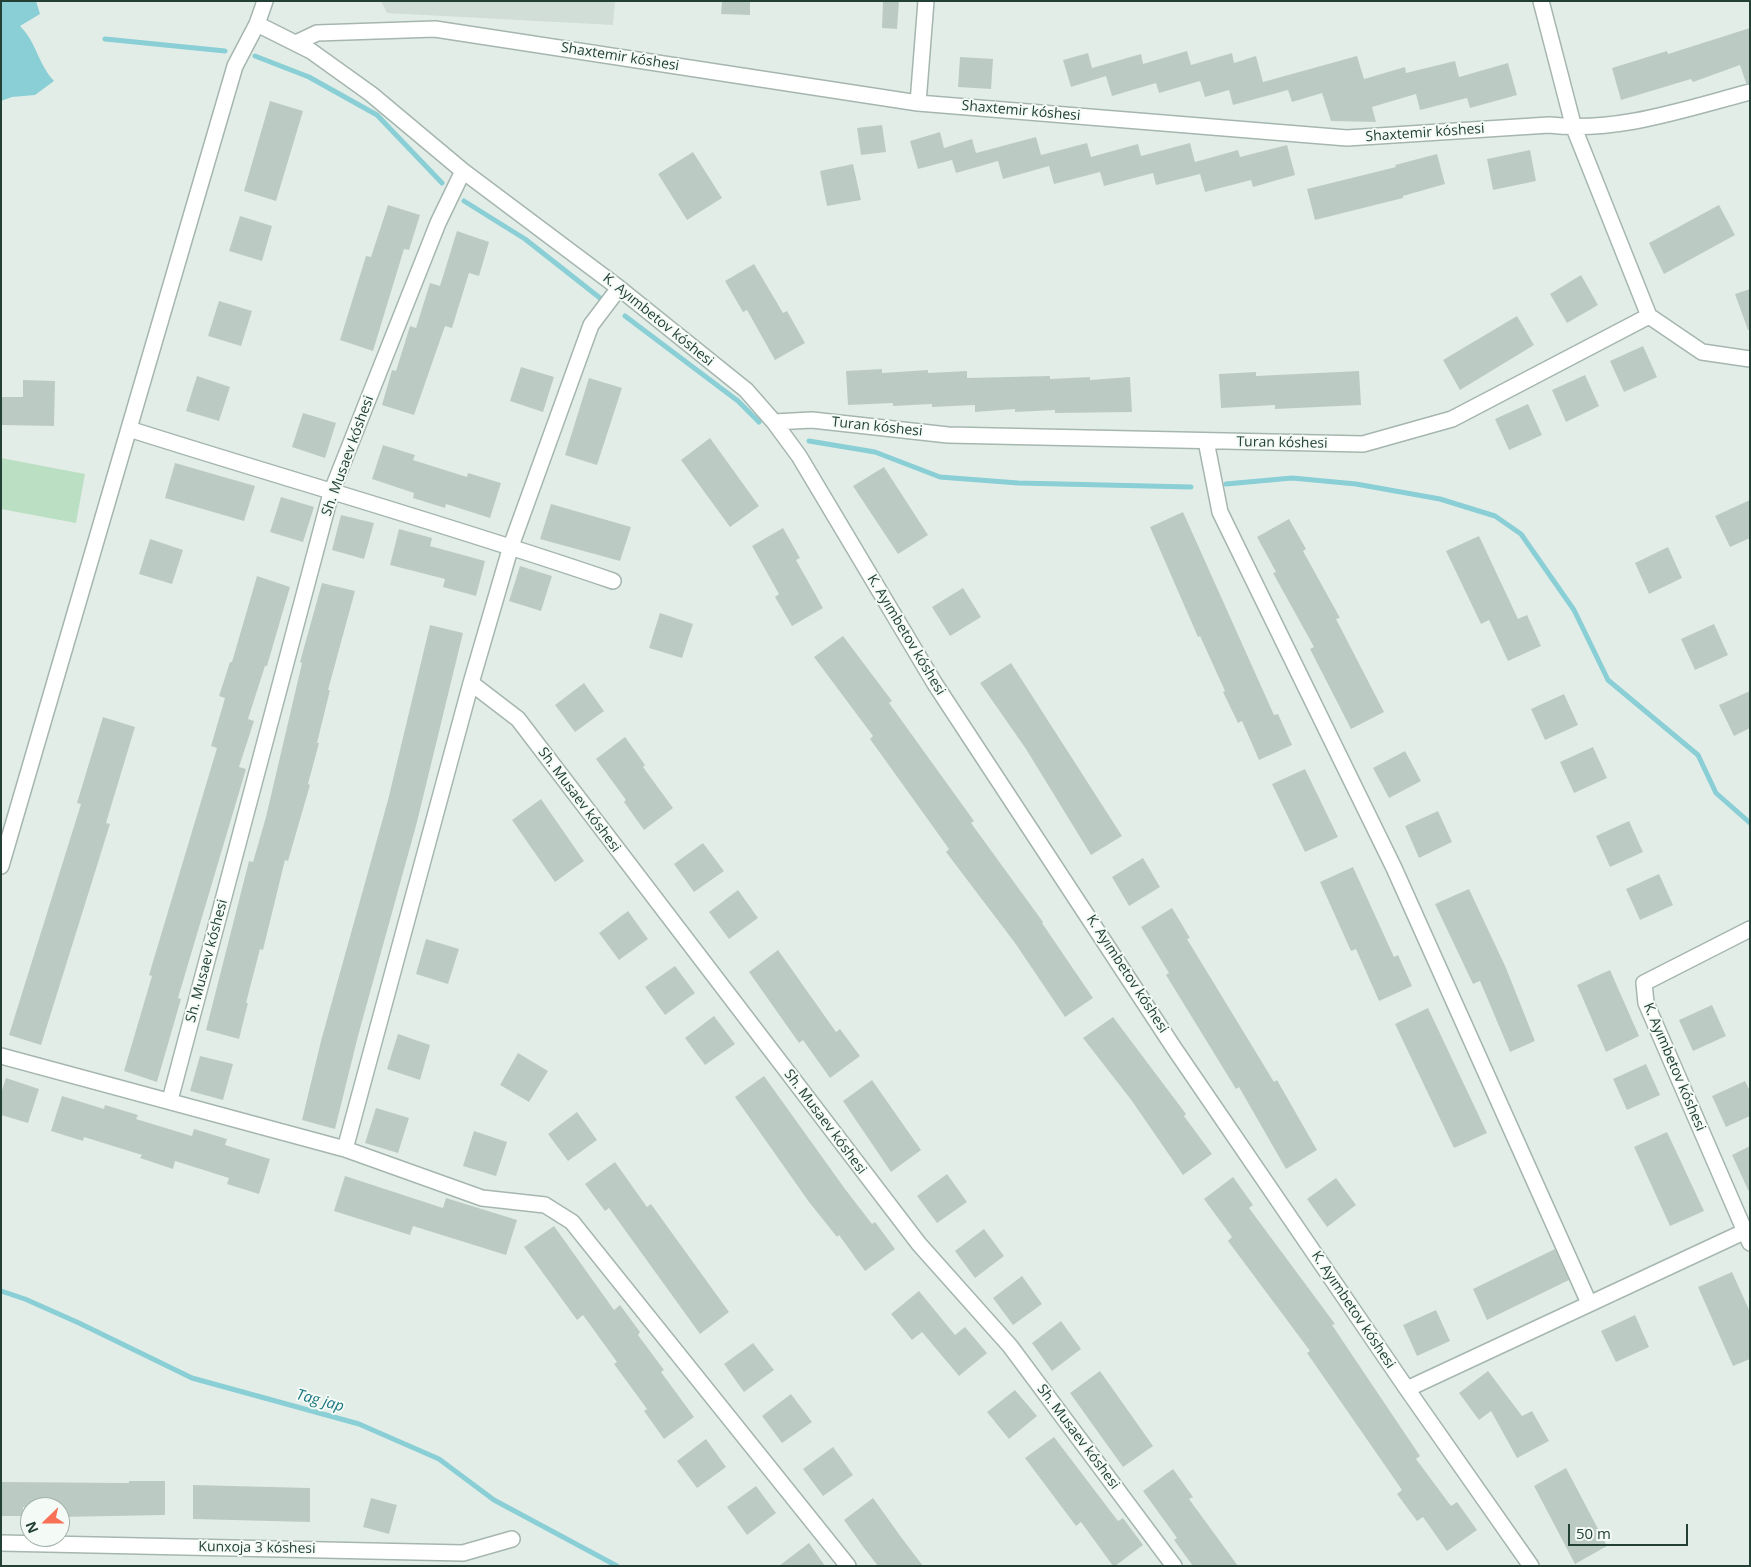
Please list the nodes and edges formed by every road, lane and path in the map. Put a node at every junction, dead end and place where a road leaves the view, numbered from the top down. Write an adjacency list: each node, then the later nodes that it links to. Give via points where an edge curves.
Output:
1 (265, 1): 4 (street)
2 (926, 1): 7 (street)
3 (1541, 1): 8 (street)
4 (257, 24): 5 (street, K. Ayımbetov kóshesi); 14 (street, via 234,66)
5 (296, 43): 7 (street, Shaxtemir kóshesi, via 317,33 435,29); 9 (street, K. Ayımbetov kóshesi, via 371,94)
6 (1750, 92): 8 (street, Shaxtemir kóshesi, via 1644,119)
7 (918, 103): 8 (street, Shaxtemir kóshesi, via 1347,138 1549,125)
8 (1574, 128): 11 (street)
9 (464, 171): 10 (street, K. Ayımbetov kóshesi); 16 (street, Sh. Musaev kóshesi, via 438,222)
10 (619, 288): 13 (street, K. Ayımbetov kóshesi, via 746,390); 17 (street, via 591,325)
11 (1649, 316): 12 (street, via 1702,352); 15 (street, Turan kóshesi, via 1452,419 1363,444)
12 (1750, 359)
13 (774, 422): 15 (street, Turan kóshesi, via 812,420 948,435); 27 (street, K. Ayımbetov kóshesi, via 799,456 935,684 1174,1048)
14 (129, 430): 16 (street); 20 (street)
15 (1206, 441): 26 (street, via 1220,512 1394,868)
16 (331, 493): 17 (street); 23 (street, Sh. Musaev kóshesi)
17 (511, 546): 18 (street); 19 (street)
18 (613, 581)
19 (471, 683): 24 (street); 31 (street, Sh. Musaev kóshesi, via 518,719 919,1244 1010,1346)
20 (1, 866)
21 (1750, 929): 25 (street, K. Ayımbetov kóshesi, via 1644,984 1646,1003)
22 (1, 1056): 23 (street)
23 (170, 1100): 24 (street)
24 (346, 1149): 30 (street, via 482,1198 545,1205 572,1222)
25 (1748, 1235): 26 (street, K. Ayımbetov kóshesi)
26 (1589, 1303): 27 (street, K. Ayımbetov kóshesi)
27 (1407, 1388): 32 (street, K. Ayımbetov kóshesi)
28 (512, 1539): 29 (street, Kunxoja 3 kóshesi, via 463,1553)
29 (1, 1543)
30 (848, 1566)
31 (1174, 1566)
32 (1531, 1566)

